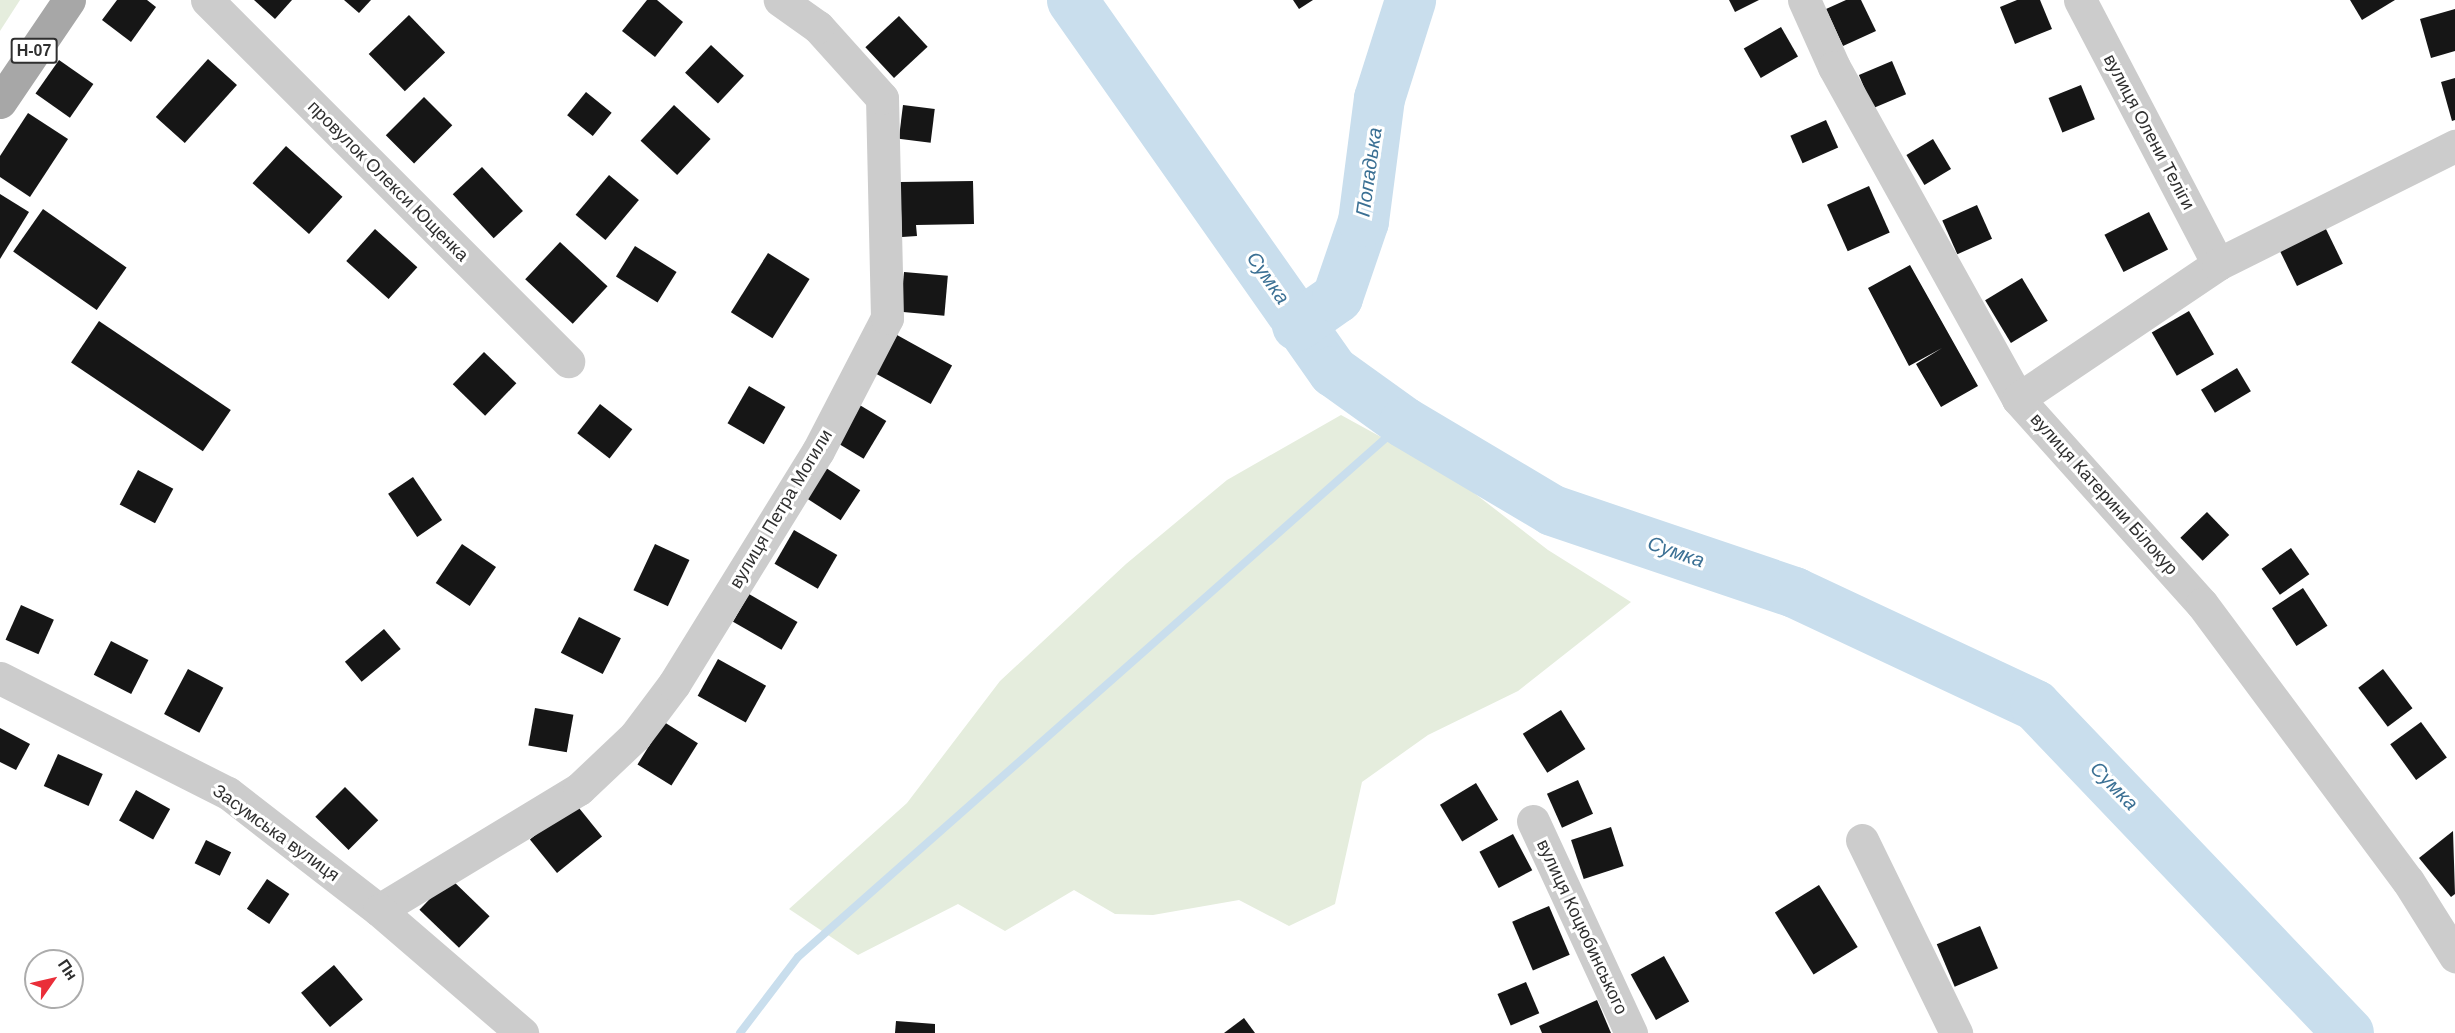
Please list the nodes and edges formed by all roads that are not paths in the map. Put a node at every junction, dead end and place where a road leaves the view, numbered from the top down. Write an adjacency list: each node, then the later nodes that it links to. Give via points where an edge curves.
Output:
1 (69, 0): 6 (main road, Н-07)
2 (207, 0): 9 (street, провулок Олекси Ющенка)
3 (780, 0): 14 (street, вулиця Петра Могили, via 818,27 882,98 887,318 818,450 680,675 635,736 579,789)
4 (1804, 0): 10 (street, вулиця Катерини Білокур, via 1834,67)
5 (2080, 0): 8 (street, вулиця Олени Теліги)
6 (0, 102)
7 (2455, 146): 8 (street)
8 (2218, 264): 10 (street)
9 (568, 361)
10 (2018, 399): 15 (street, вулиця Катерини Білокур, via 2202,604 2408,881)
11 (0, 678): 14 (street, Засумська вулиця, via 228,793)
12 (1533, 821): 17 (street, вулиця Коцюбинського)
13 (1862, 840): 18 (street)
14 (379, 910): 16 (street, Засумська вулиця)
15 (2455, 956)
16 (522, 1033)
17 (1631, 1033)
18 (1956, 1033)

